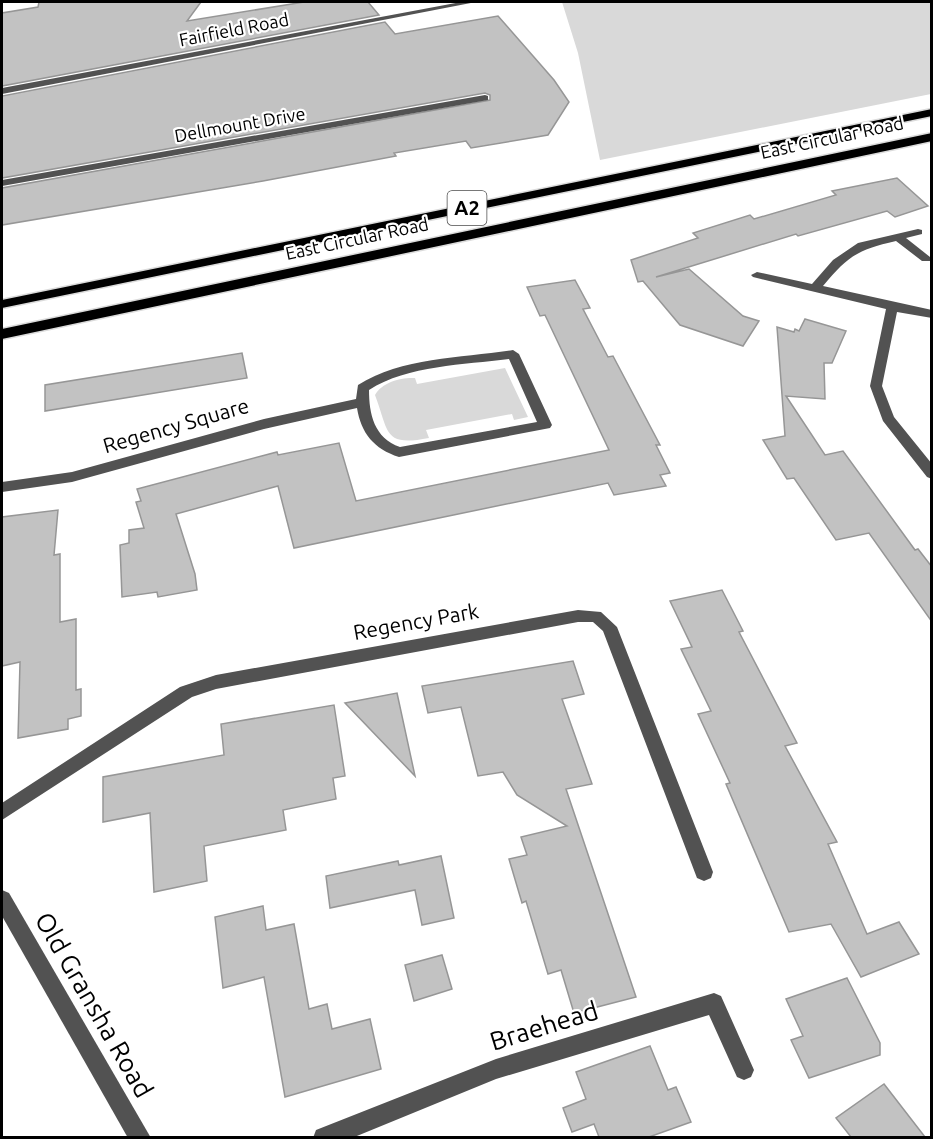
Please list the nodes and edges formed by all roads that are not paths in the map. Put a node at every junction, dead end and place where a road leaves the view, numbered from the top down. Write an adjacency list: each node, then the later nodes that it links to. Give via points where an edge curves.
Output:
1 (472, 2): 2 (street, Fairfield Road)
2 (2, 91)
3 (485, 98): 6 (street, Dellmount Drive)
4 (932, 112): 12 (highway, East Circular Road / A2)
5 (932, 137): 15 (highway, East Circular Road / A2)
6 (2, 183)
7 (918, 232): 8 (street)
8 (898, 237): 9 (street); 11 (street, via 862,245 837,262)
9 (926, 259)
10 (757, 275): 11 (street)
11 (815, 288): 13 (street)
12 (2, 304)
13 (892, 307): 14 (street); 17 (street, via 876,386 888,418)
14 (932, 314)
15 (2, 334)
16 (362, 402): 16 (street, via 363,388 371,380 513,354 545,425 399,452 385,449 372,437); 18 (street, Regency Square, via 264,424 72,477)
17 (932, 474)
18 (2, 487)
19 (2, 812): 20 (street, Regency Park, via 186,692 216,682 578,616 596,616 609,627)
20 (704, 872)
21 (2, 899): 23 (street, Old Gransha Road)
22 (744, 1070): 24 (street, Braehead, via 714,1003 496,1069)
23 (140, 1137)
24 (324, 1137)

